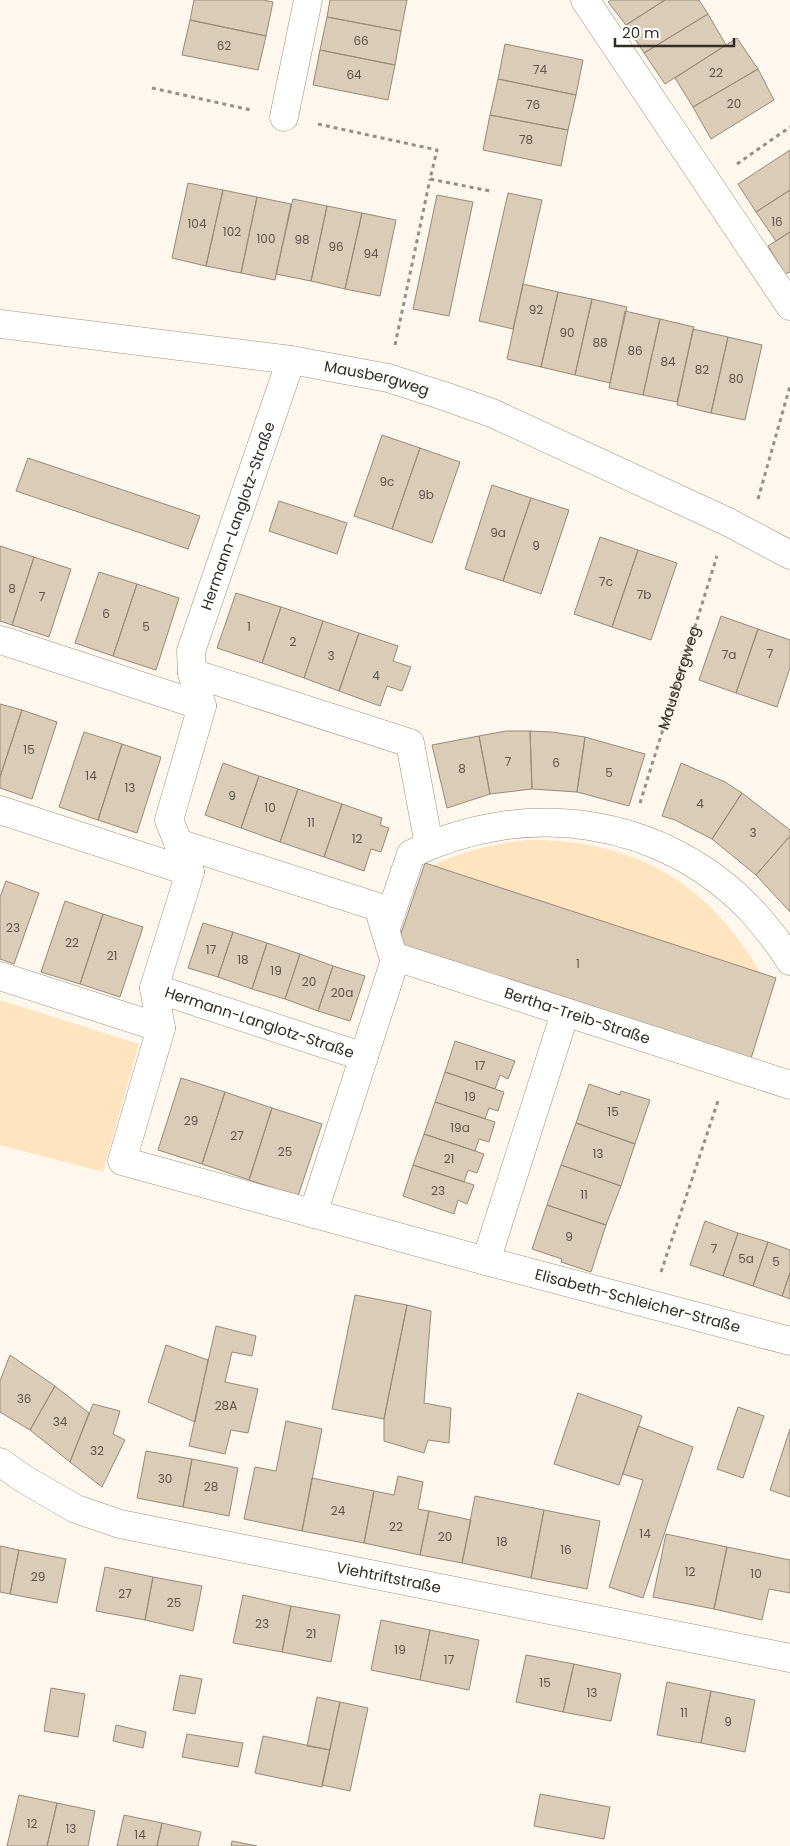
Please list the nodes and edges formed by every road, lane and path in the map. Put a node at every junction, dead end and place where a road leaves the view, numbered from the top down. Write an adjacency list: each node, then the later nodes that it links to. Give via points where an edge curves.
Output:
1 (308, 0): 4 (street)
2 (585, 0): 7 (street)
3 (152, 88): 4 (path)
4 (284, 117): 6 (path, via 437,150)
5 (790, 127): 7 (path)
6 (430, 179): 8 (path); 12 (path)
7 (708, 184): 9 (street)
8 (490, 192)
9 (790, 306)
10 (0, 324): 11 (street, Mausbergweg)
11 (291, 360): 12 (street, Mausbergweg); 17 (street, Hermann-Langlotz-Straße, via 191,650)
12 (388, 378): 14 (street, Mausbergweg, via 492,413)
13 (790, 386): 14 (path)
14 (738, 527): 15 (street, Mausbergweg); 20 (path, Mausbergweg)
15 (790, 555)
16 (1, 640): 18 (street)
17 (192, 673): 18 (street, Hermann-Langlotz-Straße); 22 (street, via 410,743)
18 (202, 706): 21 (street, via 169,820)
19 (0, 810): 23 (street)
20 (630, 835): 22 (street, via 581,824 517,823 476,830); 26 (street, via 669,850 719,881 767,927)
21 (178, 843): 23 (street); 24 (street)
22 (429, 845): 24 (street, via 411,854)
23 (190, 872): 28 (street, Hermann-Langlotz-Straße)
24 (382, 918): 25 (street)
25 (396, 957): 29 (street, Bertha-Treib-Straße); 31 (street)
26 (790, 961)
27 (0, 976): 30 (street)
28 (154, 988): 30 (street, Hermann-Langlotz-Straße); 31 (street, Hermann-Langlotz-Straße)
29 (565, 1012): 32 (street, Bertha-Treib-Straße); 36 (street)
30 (161, 1028): 34 (street, Hermann-Langlotz-Straße)
31 (364, 1057): 35 (street)
32 (730, 1066): 33 (street, Bertha-Treib-Straße); 37 (path)
33 (790, 1085)
34 (122, 1161): 35 (street, Elisabeth-Schleicher-Straße)
35 (313, 1214): 36 (street, Elisabeth-Schleicher-Straße)
36 (486, 1261): 37 (street, Elisabeth-Schleicher-Straße)
37 (651, 1303): 38 (street, Elisabeth-Schleicher-Straße)
38 (790, 1341)
39 (0, 1462): 40 (street, Viehtriftstraße, via 24,1480 76,1509 120,1524)
40 (790, 1658)

